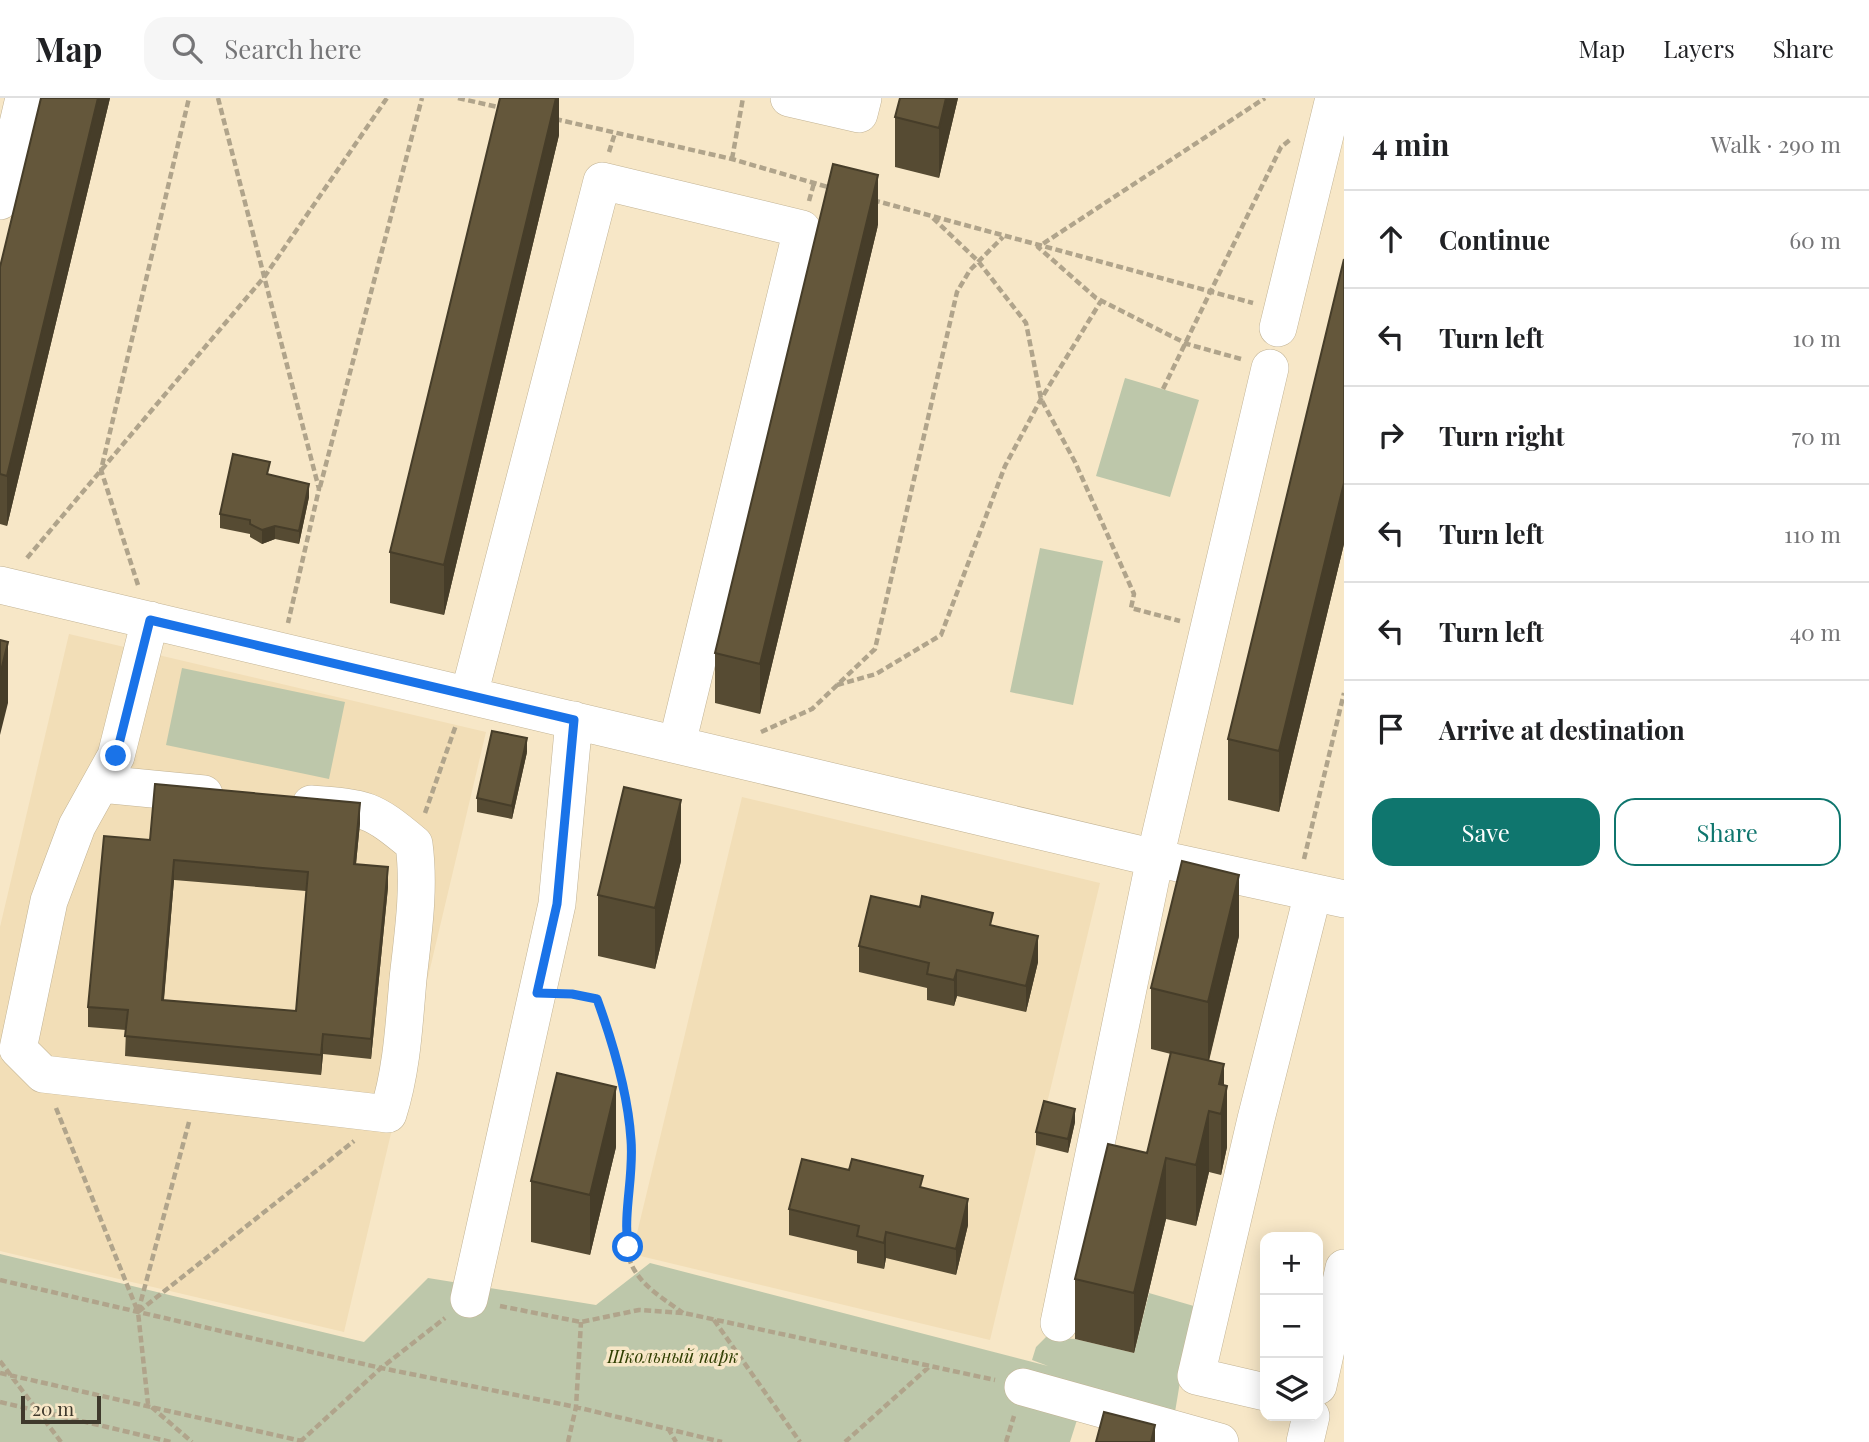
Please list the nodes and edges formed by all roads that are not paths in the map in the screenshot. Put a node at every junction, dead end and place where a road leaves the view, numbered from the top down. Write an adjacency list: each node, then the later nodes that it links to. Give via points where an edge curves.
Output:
1 (24, 98): 5 (street)
2 (789, 98): 3 (street, via 859,114)
3 (863, 98)
4 (1333, 101): 6 (street)
5 (0, 201)
6 (1280, 319)
7 (1270, 368): 16 (street)
8 (2, 586): 9 (street)
9 (150, 620): 10 (street); 13 (street, via 116,756)
10 (469, 695): 11 (street); 12 (street, via 602,181 802,229)
11 (574, 720): 12 (street); 19 (street, via 557,904)
12 (677, 744): 16 (street)
13 (101, 785): 14 (street); 15 (street, via 77,826 49,901 18,1049 43,1074 388,1114 397,1084 408,982 418,876 414,844 364,808)
14 (243, 798)
15 (283, 801)
16 (1155, 858): 17 (street); 20 (street)
17 (1318, 894): 23 (street, via 1256,1119 1196,1376)
18 (1344, 1268): 21 (street)
19 (469, 1299)
20 (1059, 1323)
21 (1323, 1363)
22 (1023, 1387): 25 (street)
23 (1260, 1391)
24 (1310, 1421): 26 (street)
25 (1220, 1442)
26 (1305, 1442)

